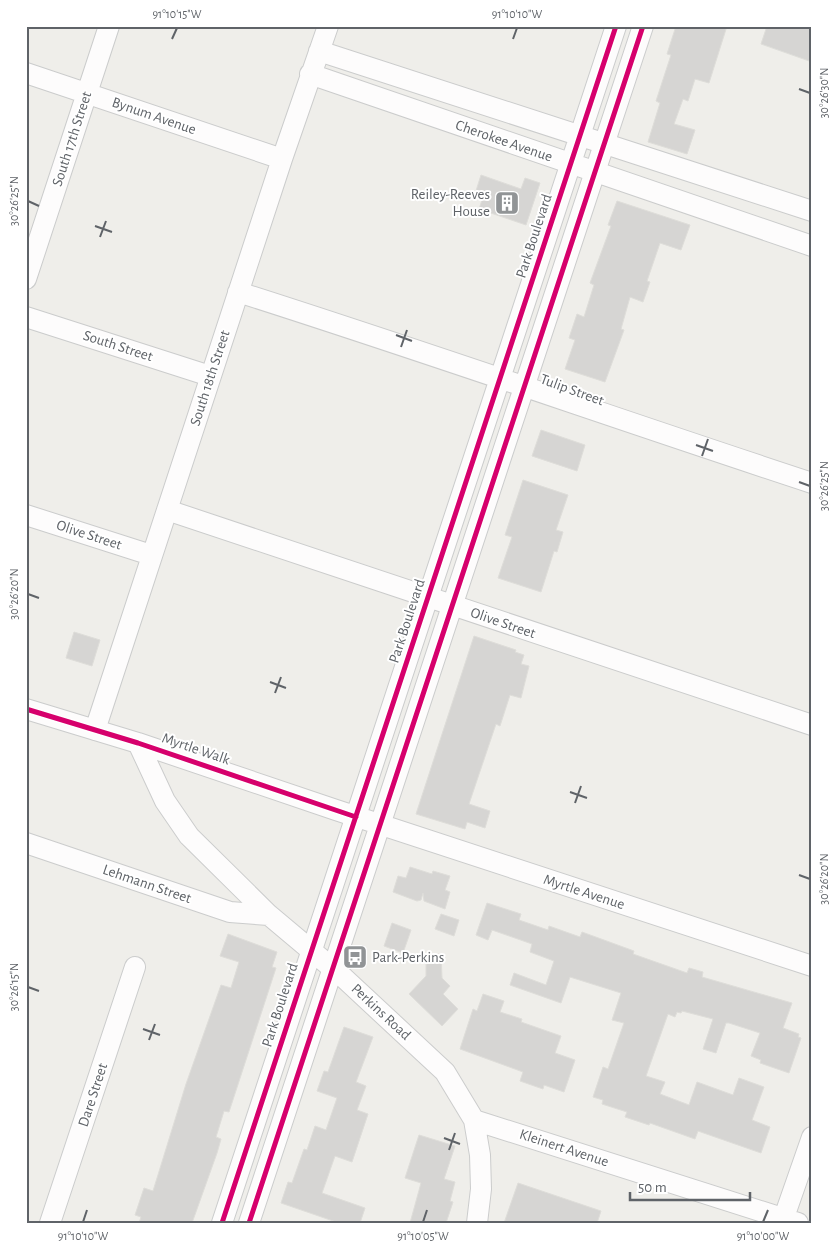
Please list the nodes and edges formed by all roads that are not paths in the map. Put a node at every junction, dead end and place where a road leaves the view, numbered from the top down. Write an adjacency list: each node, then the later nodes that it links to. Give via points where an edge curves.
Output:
1 (109, 26): 8 (street, South 17th Street)
2 (328, 26): 5 (street, South 18th Street)
3 (616, 26): 9 (street, Park Boulevard)
4 (643, 26): 10 (street)
5 (319, 51): 7 (street, South 18th Street); 9 (street, Cherokee Avenue)
6 (26, 73): 8 (street, Bynum Avenue)
7 (310, 74): 11 (street, South 18th Street); 12 (street, Cherokee Avenue)
8 (87, 93): 11 (street, Bynum Avenue); 16 (street, South 17th Street)
9 (580, 136): 10 (street, Cherokee Avenue); 12 (street, Park Boulevard)
10 (604, 144): 13 (street); 14 (street, Cherokee Avenue)
11 (282, 159): 17 (street, South 18th Street)
12 (570, 163): 13 (street, Cherokee Avenue); 20 (street, Park Boulevard)
13 (595, 172): 15 (street, Cherokee Avenue); 21 (street)
14 (812, 211)
15 (812, 246)
16 (26, 280)
17 (238, 292): 19 (street, South 18th Street); 20 (street, Tulip Street)
18 (26, 316): 19 (street, South Street)
19 (210, 376): 23 (street, South 18th Street)
20 (500, 378): 21 (street, Tulip Street); 26 (street, Park Boulevard)
21 (524, 386): 22 (street, Tulip Street); 27 (street)
22 (812, 483)
23 (167, 510): 25 (street, South 18th Street); 26 (street, Olive Street)
24 (26, 514): 25 (street, Olive Street)
25 (151, 555): 30 (street, South 18th Street)
26 (428, 597): 27 (street, Olive Street); 32 (street, Park Boulevard)
27 (452, 606): 29 (street, Olive Street); 33 (street)
28 (26, 709): 30 (street, Myrtle Walk)
29 (812, 725)
30 (95, 730): 31 (street, Myrtle Walk)
31 (138, 743): 32 (street, Myrtle Walk); 35 (street, Perkins Road, via 165,800 189,836)
32 (356, 817): 33 (street, Myrtle Avenue); 36 (street, Park Boulevard)
33 (380, 825): 37 (street, Myrtle Avenue); 39 (street)
34 (26, 843): 35 (street, Lehmann Street, via 230,912)
35 (269, 914): 36 (street, Perkins Road)
36 (312, 948): 39 (street, Perkins Road); 44 (street, Park Boulevard)
37 (812, 966)
38 (135, 967): 43 (street, Dare Street)
39 (333, 967): 40 (street, Perkins Road, via 445,1072); 45 (street)
40 (474, 1120): 42 (street, Kleinert Avenue); 46 (street, Perkins Road, via 481,1189)
41 (812, 1137): 42 (street)
42 (788, 1221)
43 (50, 1223)
44 (222, 1223)
45 (248, 1223)
46 (477, 1223)

